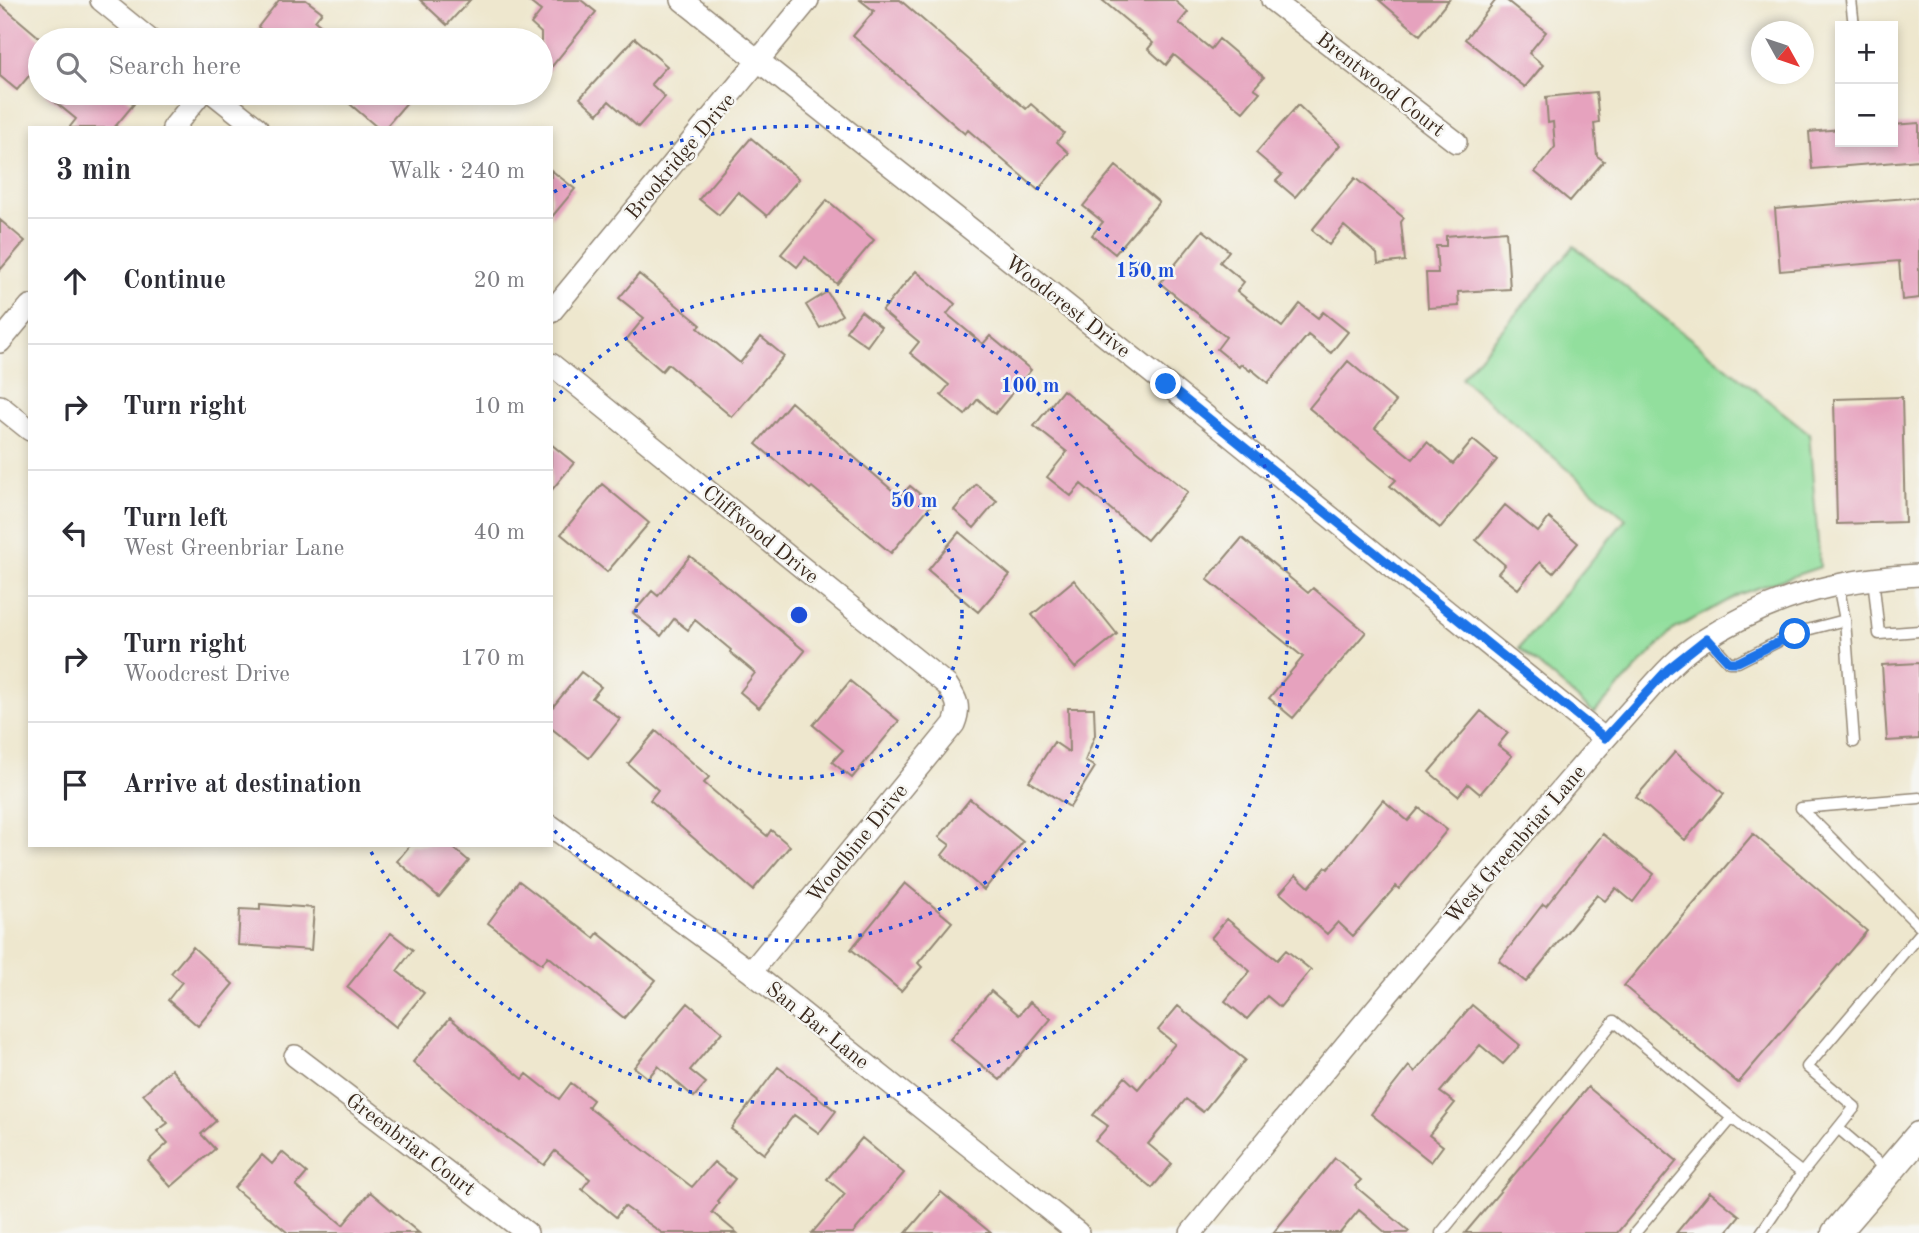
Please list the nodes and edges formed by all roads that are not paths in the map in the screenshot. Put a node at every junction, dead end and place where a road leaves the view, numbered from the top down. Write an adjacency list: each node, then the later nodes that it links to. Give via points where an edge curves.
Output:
1 (101, 0): 7 (street)
2 (682, 0): 8 (street, Woodcrest Drive)
3 (808, 0): 8 (street, Brookridge Drive)
4 (1272, 0): 13 (street, Brentwood Court)
5 (1851, 0): 6 (lane)
6 (1853, 21)
7 (135, 28)
8 (758, 61): 15 (street, Brookridge Drive); 27 (street, Woodcrest Drive)
9 (191, 105): 11 (street)
10 (228, 105): 12 (street)
11 (175, 126)
12 (254, 126)
13 (1456, 142)
14 (28, 308): 16 (street)
15 (553, 310)
16 (0, 342)
17 (553, 366): 26 (street, Cliffwood Drive, via 947,685)
18 (0, 406): 19 (street)
19 (28, 428)
20 (1919, 575): 21 (street, West Greenbriar Lane)
21 (1873, 577): 22 (street, West Greenbriar Lane); 24 (lane, via 1879,634)
22 (1838, 584): 23 (lane); 25 (street, West Greenbriar Lane, via 1759,609)
23 (1845, 620): 25 (lane, via 1795,634 1738,662 1729,662); 28 (lane)
24 (1919, 631)
25 (1707, 638): 27 (street, West Greenbriar Lane, via 1668,669)
26 (959, 712): 33 (street, Woodbine Drive, via 954,724)
27 (1605, 738): 42 (street, West Greenbriar Lane, via 1411,964)
28 (1854, 742)
29 (1919, 797): 31 (lane, via 1801,808)
30 (553, 827): 33 (street, San Bar Lane)
31 (1919, 926)
32 (1919, 935): 36 (lane, via 1807,1067 1855,1108)
33 (751, 972): 41 (street, San Bar Lane)
34 (295, 1056): 40 (street, Greenbriar Court)
35 (1732, 1118): 39 (lane); 43 (lane, via 1614,1021); 44 (lane)
36 (1838, 1128): 38 (lane); 39 (lane)
37 (1919, 1136): 38 (main road)
38 (1888, 1171): 46 (main road)
39 (1802, 1174): 45 (lane)
40 (527, 1233)
41 (1078, 1233)
42 (1191, 1233)
43 (1441, 1233)
44 (1635, 1233)
45 (1761, 1233)
46 (1836, 1233)

